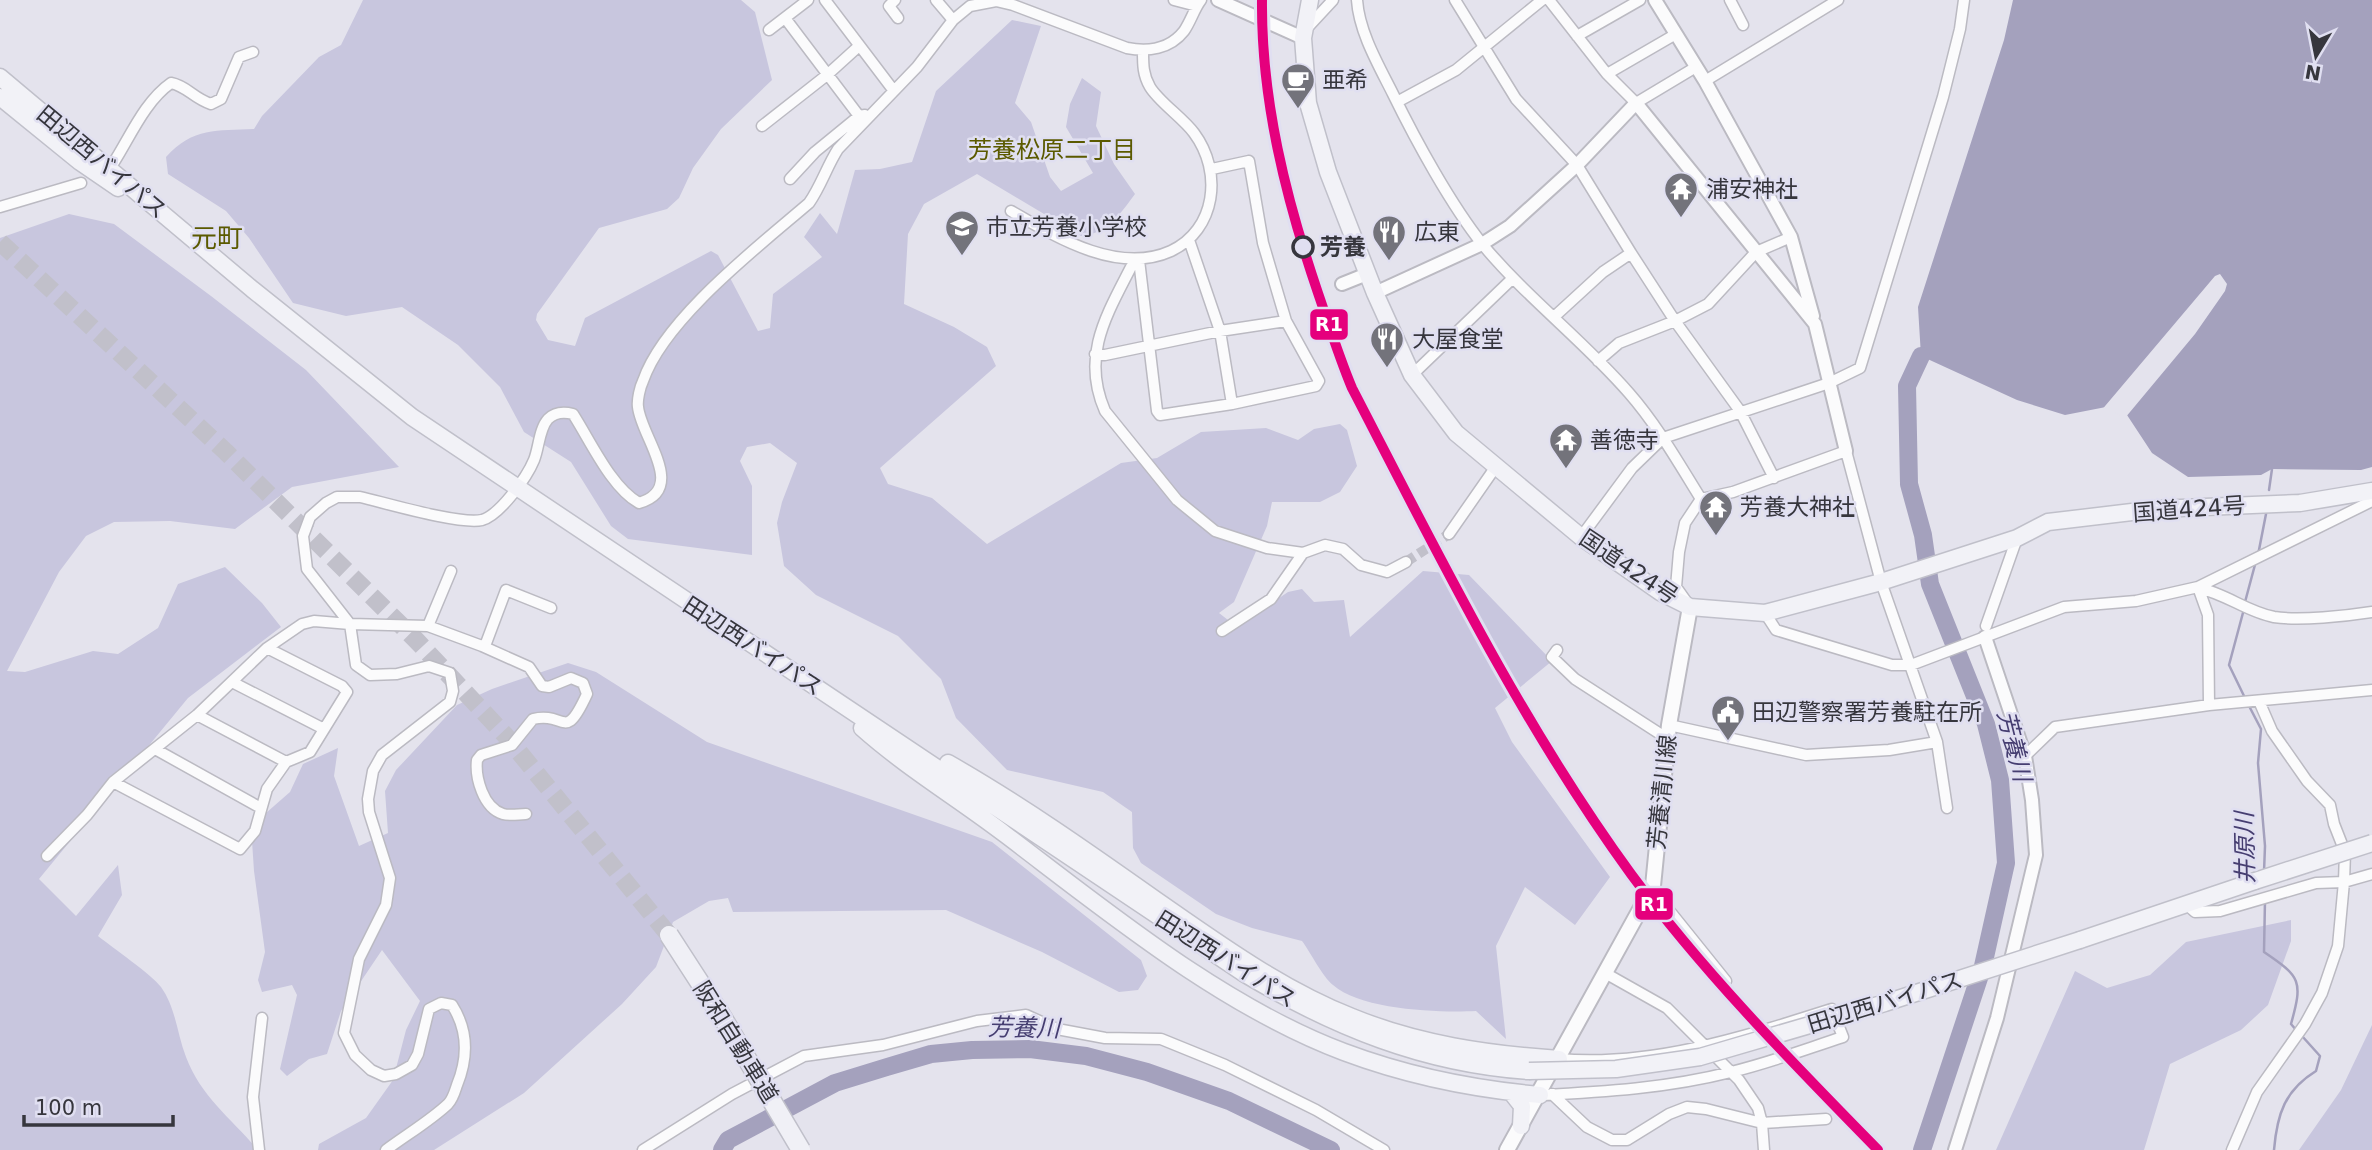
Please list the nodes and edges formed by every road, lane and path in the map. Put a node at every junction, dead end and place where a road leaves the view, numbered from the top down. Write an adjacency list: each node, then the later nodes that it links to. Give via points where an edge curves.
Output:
1 (808, 0): 19 (street)
2 (825, 0): 27 (street)
3 (895, 0): 20 (street, via 889,6)
4 (936, 0): 21 (street)
5 (1174, 0): 18 (street)
6 (1218, 0): 25 (street)
7 (1310, 0): 25 (highway, 国道424号)
8 (1333, 0): 25 (street)
9 (1357, 0): 38 (street, via 1378,64)
10 (1455, 0): 28 (street)
11 (1542, 0): 28 (street)
12 (1549, 0): 26 (street)
13 (1640, 0): 26 (street)
14 (1655, 0): 24 (street)
15 (1730, 0): 22 (street)
16 (1838, 0): 35 (street)
17 (1964, 0): 70 (street, via 1943,97 1860,368)
18 (1199, 3): 29 (street, via 1176,39)
19 (785, 18): 23 (street); 33 (street)
20 (898, 18)
21 (953, 20): 29 (street, via 970,6 996,1); 36 (street)
22 (1743, 25)
23 (769, 30)
24 (1676, 34): 31 (street); 32 (street)
25 (1304, 35): 56 (highway, 国道424号, via 1308,103 1328,172)
26 (1577, 36): 32 (street)
27 (859, 46): 33 (street); 36 (street)
28 (1485, 47): 38 (street, via 1456,70); 44 (street, via 1516,99)
29 (1143, 51): 45 (street, via 1143,71 1152,90 1195,134)
30 (253, 52): 43 (street, via 239,57 221,99 211,104 195,99 182,85 171,83 163,89)
31 (1696, 67): 35 (street); 39 (street)
32 (1607, 74): 39 (street)
33 (827, 75): 41 (street); 42 (street)
34 (0, 77): 57 (highway, 田辺西バイパス)
35 (1705, 81): 50 (street)
36 (894, 91): 40 (street)
37 (0, 97): 57 (highway, 田辺西バイパス, via 80,162)
38 (1397, 102): 52 (street)
39 (1636, 103): 44 (street); 54 (street)
40 (872, 114): 41 (street); 77 (street, via 838,149 809,203 692,307 658,351 643,381 638,407 662,475 660,489 650,500 639,503 626,495 573,414 566,413 549,419 525,478)
41 (859, 116): 46 (street)
42 (762, 126)
43 (114, 162)
44 (1577, 165): 52 (street, via 1522,217); 53 (street)
45 (1212, 169): 51 (street, via 1210,206); 62 (street, via 1249,162 1263,243)
46 (790, 179)
47 (81, 183): 48 (street)
48 (0, 207)
49 (1012, 211): 55 (street, via 1064,239 1106,255)
50 (1791, 237): 54 (street); 64 (street)
51 (1189, 240): 55 (street, via 1164,254); 65 (street)
52 (1482, 244): 58 (street); 60 (street)
53 (1631, 253): 61 (street); 63 (street)
54 (1756, 253): 63 (street, via 1708,304); 64 (street)
55 (1139, 260): 66 (street); 67 (street, via 1109,309)
56 (1367, 274): 59 (street); 60 (highway, 国道424号)
57 (235, 275): 77 (highway, 田辺西バイパス, via 412,417)
58 (1513, 278): 61 (street); 69 (street)
59 (1342, 284)
60 (1375, 293): 69 (highway, 国道424号)
61 (1555, 316): 68 (street)
62 (1286, 321): 65 (street); 71 (street, via 1320,382)
63 (1675, 321): 68 (street, via 1619,343); 72 (street)
64 (1815, 324): 70 (street)
65 (1220, 331): 66 (street); 71 (street)
66 (1148, 347): 67 (street); 71 (street, via 1160,415)
67 (1095, 354): 84 (street, via 1094,376 1105,411 1177,500 1215,531 1267,548)
68 (1598, 361): 73 (street)
69 (1412, 375): 75 (highway, 国道424号, via 1456,433)
70 (1829, 383): 72 (street); 74 (street)
71 (1232, 404)
72 (1740, 411): 73 (street); 76 (street)
73 (1663, 438): 79 (street); 82 (street, via 1632,468)
74 (1846, 451): 76 (street); 87 (street)
75 (1497, 465): 81 (street); 82 (highway, 国道424号)
76 (1774, 478): 79 (street)
77 (517, 486): 93 (street, via 494,515 472,521 360,497 337,497 317,510 306,524 304,559 312,578); 102 (highway, 田辺西バイパス)
78 (2372, 491): 83 (highway, 国道424号, via 2300,503 2157,509 2048,522)
79 (1700, 499): 89 (street, via 1685,523 1679,552 1676,587)
80 (2372, 500): 88 (street)
81 (1449, 534)
82 (1581, 537): 89 (highway, 国道424号, via 1660,593)
83 (2017, 538): 87 (highway, 国道424号); 96 (street)
84 (1303, 553): 85 (street, via 1325,545 1343,549 1361,565 1387,572); 95 (street, via 1271,599)
85 (1406, 562)
86 (451, 571): 94 (street)
87 (1885, 580): 92 (highway, 国道424号); 100 (street)
88 (2198, 587): 91 (street, via 2275,617); 96 (street, via 2136,601 2064,607); 105 (street, via 2208,615)
89 (1690, 607): 92 (highway, 国道424号); 108 (main road, 芳養清川線)
90 (551, 608): 97 (street, via 506,590)
91 (2372, 612)
92 (1765, 613): 100 (street, via 1776,630 1892,665)
93 (350, 624): 94 (street); 98 (street, via 302,624); 138 (street, via 356,665 370,675 429,666 450,673 453,691 450,702 382,755 373,771 368,799 390,878 386,905 359,959 344,1033 355,1055 371,1070 384,1076 396,1074 412,1065 429,1009 441,1003 452,1005 457,1013 466,1052 450,1102)
94 (428, 625): 116 (street, via 529,667 542,686 571,678 583,682 587,694 571,720 533,719 512,745 477,760 478,779 490,805 504,814)
95 (1222, 631)
96 (1986, 632): 100 (street); 111 (street)
97 (485, 646)
98 (267, 648): 101 (street); 107 (street, via 347,692)
99 (1557, 650): 108 (street, via 1552,657 1575,678)
100 (1916, 663): 109 (street)
101 (232, 682): 106 (street); 107 (street)
102 (813, 685): 122 (highway, 田辺西バイパス, bridge, via 1284,997 1343,1026 1410,1050 1477,1064 1529,1070 1616,1069 1700,1057 1871,1007); 128 (highway, via 1033,815 1232,951 1318,1002 1416,1039 1496,1054); 131 (highway, via 911,768 1141,936 1228,993 1306,1036 1372,1062 1436,1080)
103 (2372, 690): 104 (street)
104 (2259, 701): 105 (street); 120 (street, via 2272,731 2330,805 2345,852)
105 (2209, 705): 111 (street, via 2054,727)
106 (197, 715): 110 (street); 112 (street)
107 (324, 729): 112 (street, via 310,752)
108 (1669, 732): 109 (street, via 1806,755); 121 (main road, 芳養清川線)
109 (1937, 742): 115 (street)
110 (155, 749): 113 (street); 114 (street)
111 (2025, 756): 144 (street, via 2036,855 1997,1018)
112 (286, 762): 114 (street)
113 (113, 782): 114 (street, via 240,849 255,831); 118 (street)
114 (261, 807)
115 (1947, 808)
116 (526, 814)
117 (2372, 843): 122 (highway, 田辺西バイパス, bridge)
118 (47, 856)
119 (2372, 874): 120 (street)
120 (2344, 882): 122 (street, via 2316,883 2220,911 2195,912); 145 (street, via 2338,946 2322,993 2257,1092)
121 (1652, 889): 124 (main road, 芳養清川線); 125 (street)
122 (2186, 904)
123 (669, 935): 140 (highway, 阪和自動車道, bridge)
124 (1605, 973): 127 (street, via 1667,1008); 128 (main road, 芳養清川線)
125 (1726, 981)
126 (262, 1018): 137 (street, via 253,1097)
127 (1706, 1046): 129 (street); 130 (street); 130 (street, via 1832,1009 1843,1037)
128 (1559, 1059): 129 (street); 133 (main road, 芳養清川線)
129 (1606, 1060): 132 (street, via 1601,1075)
130 (1731, 1072): 132 (street); 135 (street, via 1750,1094)
131 (1511, 1092): 133 (highway); 136 (highway, via 1522,1106)
132 (1603, 1092): 133 (street)
133 (1546, 1094): 135 (street, via 1587,1127 1612,1140 1628,1140 1687,1107); 136 (main road, 芳養清川線)
134 (1826, 1119): 135 (street)
135 (1762, 1123): 143 (street)
136 (1521, 1126): 142 (main road, 芳養清川線)
137 (259, 1150)
138 (386, 1150)
139 (643, 1150): 141 (street, via 804,1056 883,1045 977,1021 1026,1016 1057,1029 1105,1038 1161,1039 1316,1110)
140 (801, 1150)
141 (1384, 1150)
142 (1507, 1150)
143 (1764, 1150)
144 (1955, 1150)
145 (2232, 1150)

